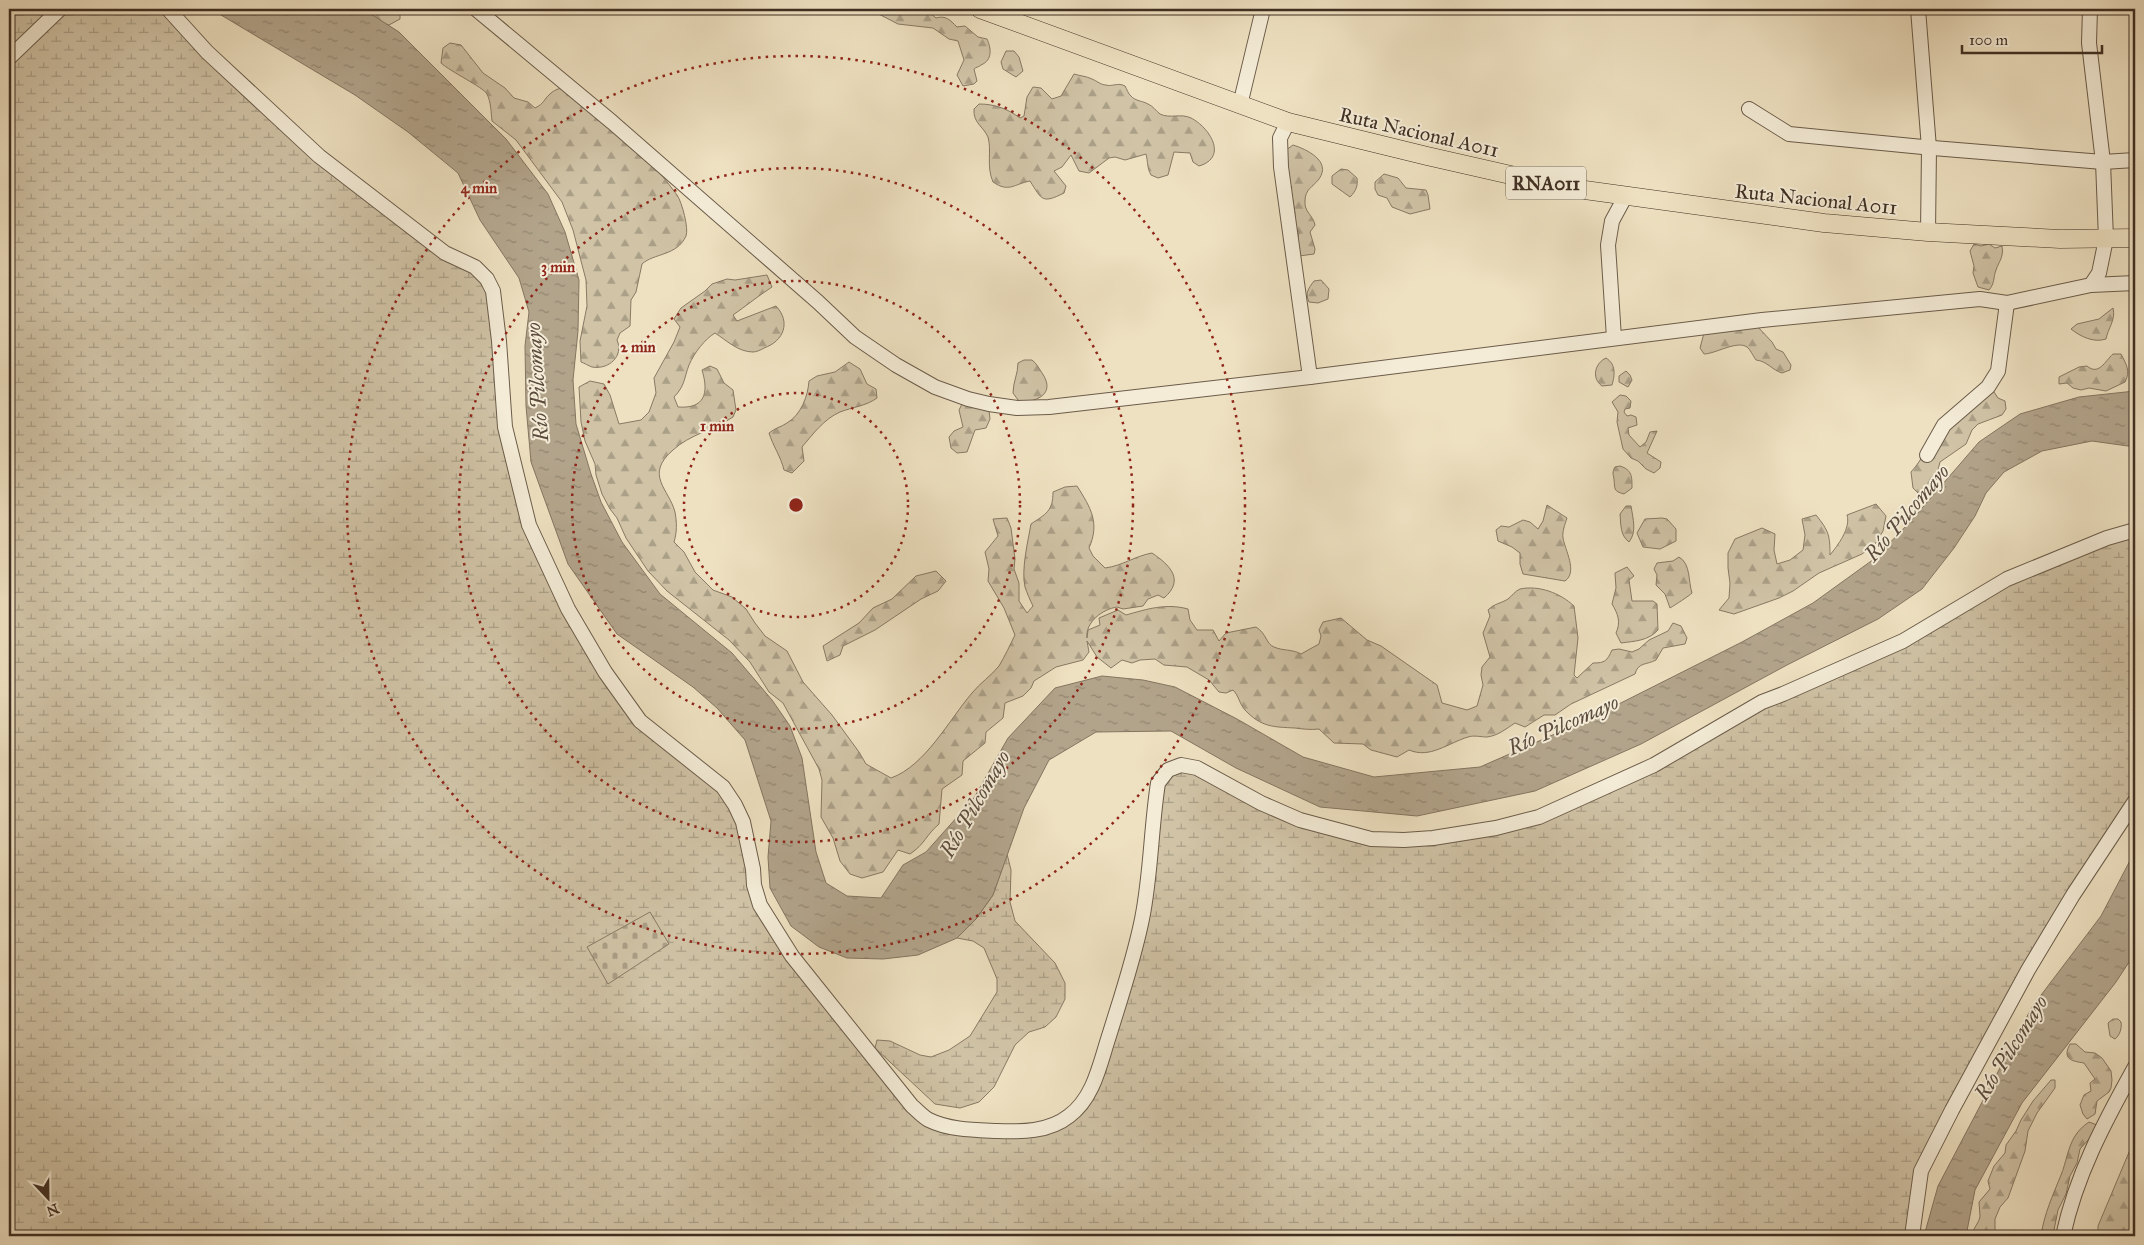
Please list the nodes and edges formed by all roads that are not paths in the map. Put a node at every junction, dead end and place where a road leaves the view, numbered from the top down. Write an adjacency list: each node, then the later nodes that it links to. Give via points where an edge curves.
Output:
1 (60, 9): 8 (street)
2 (168, 9): 25 (street, via 207,52 319,156 445,253 475,267 487,278 493,291 499,340 504,427 530,525 568,609 605,672 640,721 724,787 735,804 743,822 760,905 792,956 912,1106 928,1120 947,1126 975,1130 1040,1130 1070,1116 1088,1096 1132,961 1142,918 1158,783 1168,770 1181,765 1197,768 1300,820 1371,839 1433,838 1504,826 1539,817 1624,780 1762,702 1903,641 2007,579 2107,538)
3 (476, 9): 23 (street, via 620,129 855,337 935,387 989,404 1050,408)
4 (980, 9): 9 (main road, Ruta Nacional A011 / RNA011)
5 (1263, 9): 9 (street)
6 (1918, 9): 12 (street)
7 (2090, 9): 14 (street, via 2089,43)
8 (9, 58)
9 (1240, 105): 11 (main road, Ruta Nacional A011 / RNA011)
10 (1749, 109): 12 (street, via 1789,134)
11 (1288, 122): 15 (main road, Ruta Nacional A011 / RNA011, via 1553,185); 23 (street, via 1280,138 1282,167)
12 (1929, 148): 14 (street); 16 (street)
13 (2135, 160): 14 (street)
14 (2103, 162): 18 (street)
15 (1625, 197): 16 (main road, Ruta Nacional A011 / RNA011, via 1824,223); 22 (street, via 1612,221 1608,246)
16 (1928, 232): 18 (main road, Ruta Nacional A011 / RNA011)
17 (2135, 238): 18 (main road, Ruta Nacional A011 / RNA011)
18 (2106, 239): 20 (street, via 2099,274)
19 (2135, 283): 20 (street)
20 (2091, 285): 21 (street)
21 (2007, 302): 22 (street, via 1980,299); 24 (street, via 1998,371 1988,387 1944,425)
22 (1614, 338): 23 (street)
23 (1310, 377)
24 (1927, 455)
25 (2135, 530)
26 (2135, 802): 28 (street, via 2033,962 1952,1110 1921,1171)
27 (2135, 1068): 29 (street, via 2084,1165)
28 (1912, 1236)
29 (2064, 1236)

